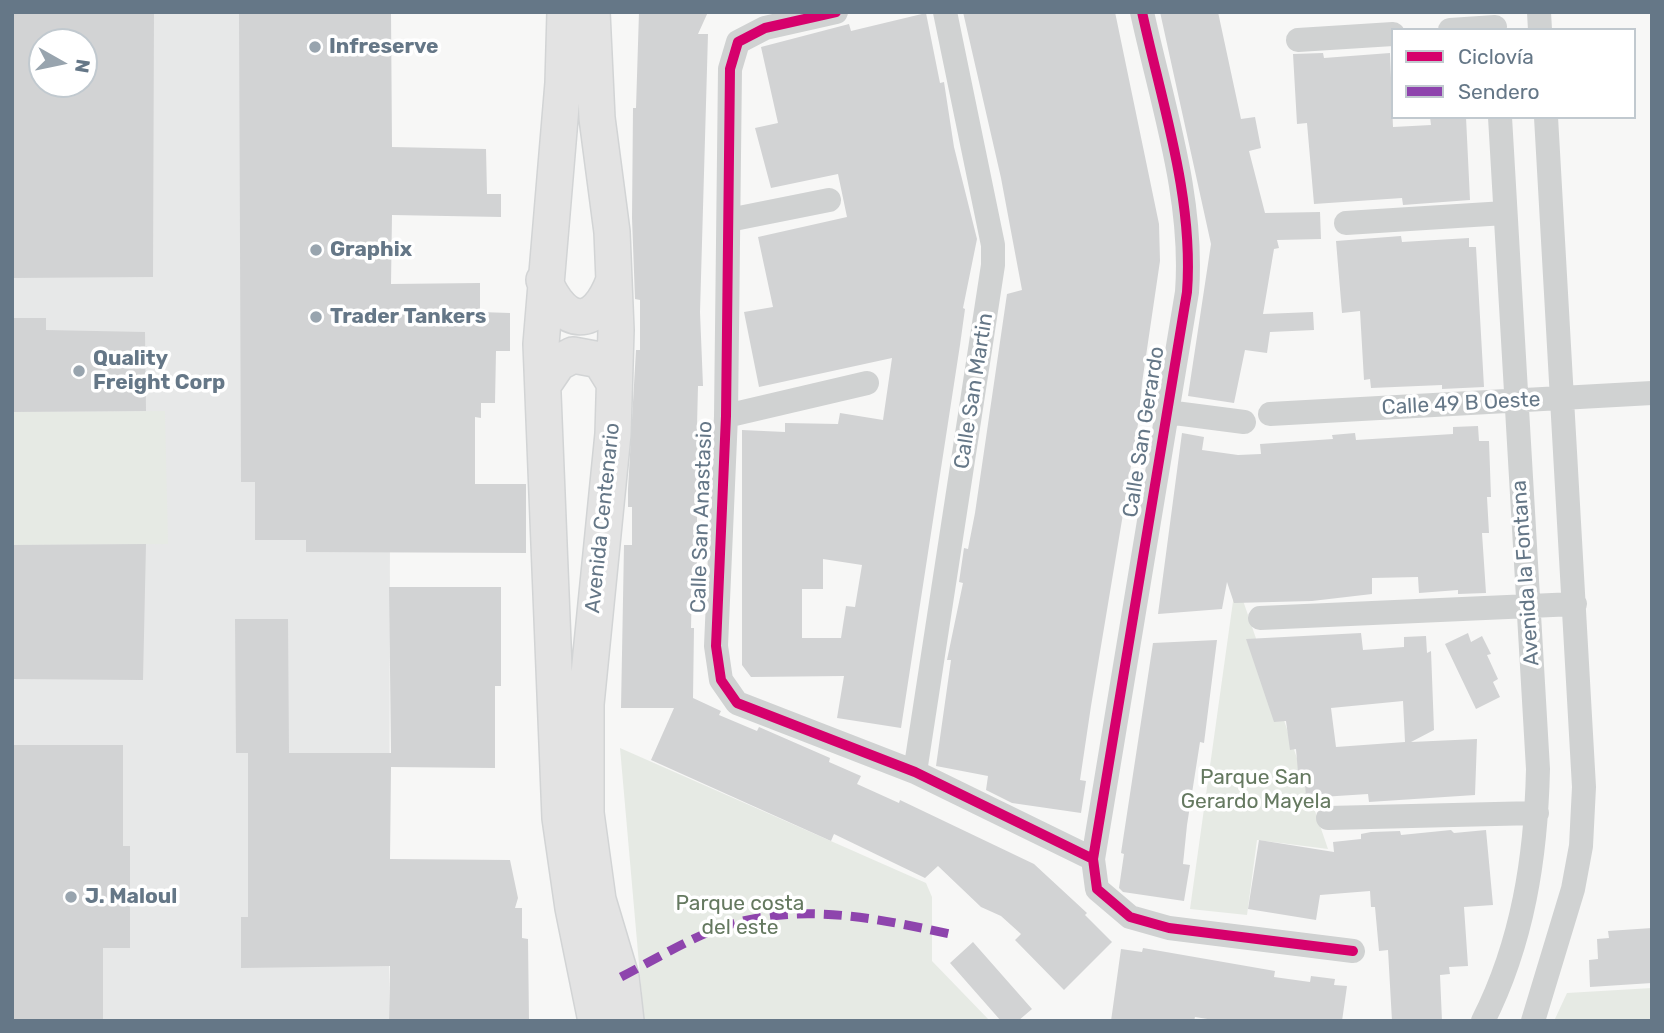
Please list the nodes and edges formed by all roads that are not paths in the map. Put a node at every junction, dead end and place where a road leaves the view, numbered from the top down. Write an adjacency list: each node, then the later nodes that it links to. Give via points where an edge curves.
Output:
1 (565, 12): 16 (main road, Avenida Centenario, via 563,83)
2 (592, 12): 17 (main road, Avenida Centenario, via 597,118)
3 (836, 12): 14 (street, Calle San Anastasio, via 765,28 738,42 730,69)
4 (945, 12): 31 (street, Calle San Martin, via 993,245 993,265)
5 (1142, 12): 24 (street, Calle San Gerardo, via 1190,250)
6 (1494, 23): 7 (street)
7 (1463, 28)
8 (1391, 34): 9 (street)
9 (1298, 40)
10 (1500, 119): 13 (street, Avenida la Fontana)
11 (1546, 119): 22 (street)
12 (829, 200): 14 (street)
13 (1505, 213): 15 (street); 23 (street, Avenida la Fontana)
14 (729, 220): 25 (street, Calle San Anastasio)
15 (1346, 223)
16 (544, 280): 17 (main road, via 554,304 564,313 583,316 606,303); 20 (main road, Avenida Centenario)
17 (614, 280): 18 (main road, Avenida Centenario)
18 (613, 381): 20 (main road, via 600,360 573,355 558,363); 37 (main road, Avenida Centenario, via 608,499 586,704 586,813 598,900 621,977)
19 (867, 383): 25 (street)
20 (543, 385): 36 (main road, Avenida Centenario, via 560,818)
21 (1652, 393): 22 (street, Calle 49 B Oeste)
22 (1564, 399): 23 (street, Calle 49 B Oeste); 28 (street)
23 (1515, 402): 26 (street, Calle 49 B Oeste); 29 (street, Avenida la Fontana)
24 (1167, 412): 27 (street); 34 (street, Calle San Gerardo)
25 (726, 415): 31 (street, Calle San Anastasio, via 716,646 721,680 737,703)
26 (1270, 415)
27 (1244, 422)
28 (1574, 604): 29 (street); 39 (street, via 1584,787 1581,846 1573,890)
29 (1529, 607): 30 (street); 32 (street, Avenida la Fontana)
30 (1261, 618)
31 (915, 772): 34 (street, Calle San Anastasio)
32 (1537, 813): 33 (street); 38 (street, Avenida la Fontana, via 1525,907)
33 (1328, 818)
34 (1093, 859): 35 (street, via 1097,889 1130,917 1169,928)
35 (1353, 951)
36 (596, 1021)
37 (626, 1021)
38 (1483, 1021)
39 (1532, 1021)

